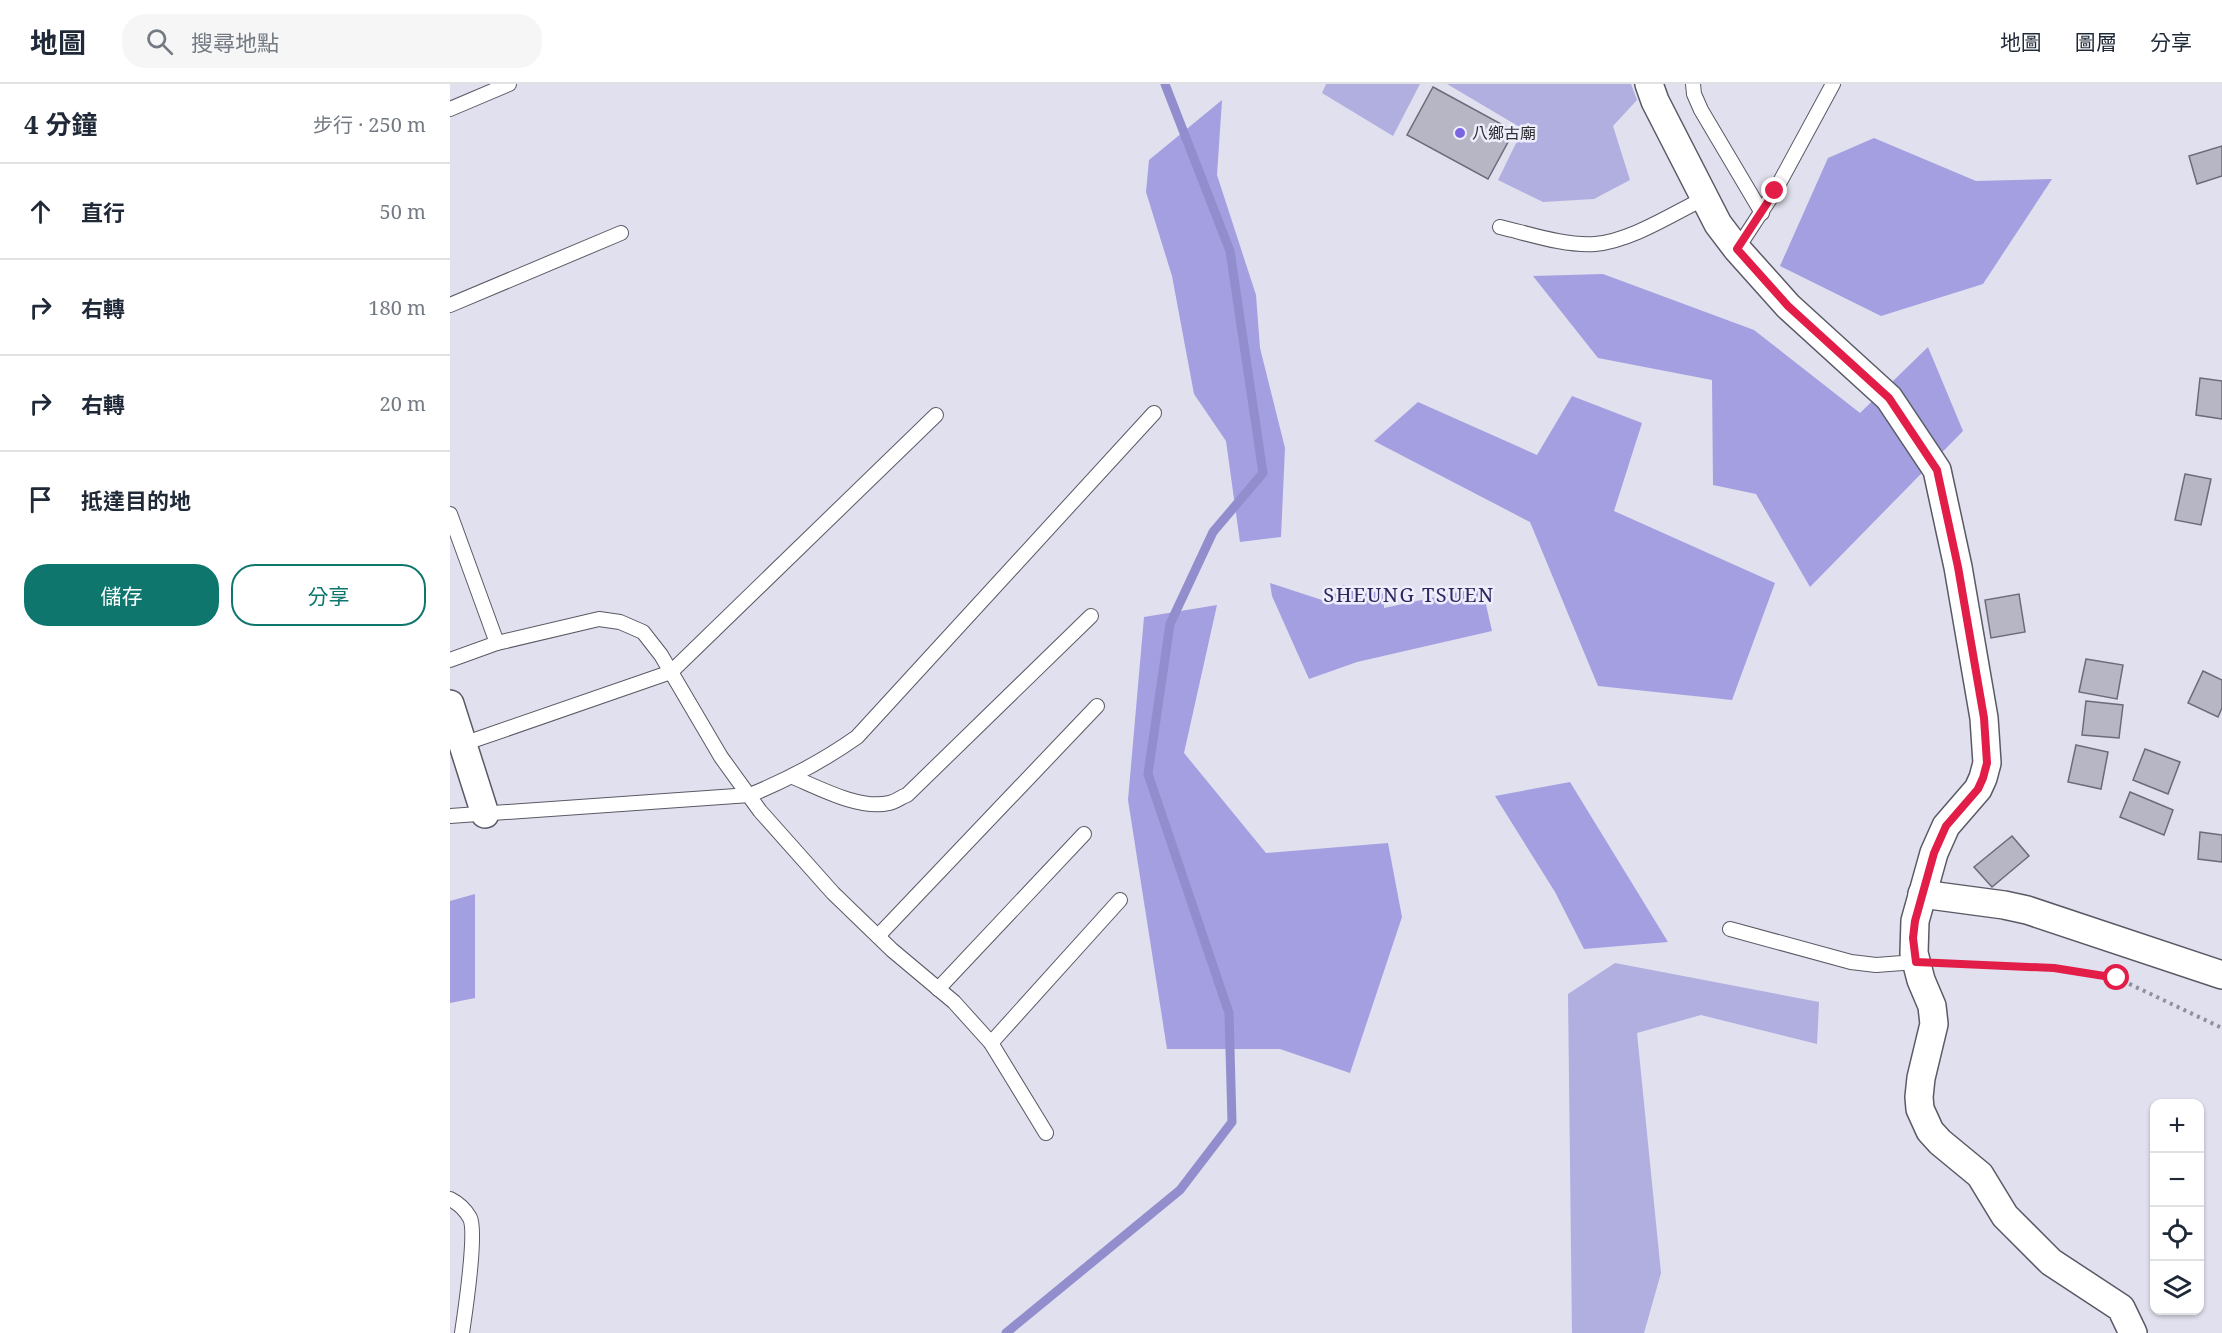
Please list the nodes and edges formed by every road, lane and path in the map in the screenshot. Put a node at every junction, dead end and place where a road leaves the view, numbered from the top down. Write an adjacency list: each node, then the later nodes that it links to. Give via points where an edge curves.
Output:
1 (509, 84): 5 (lane)
2 (1649, 84): 6 (street)
3 (1693, 84): 7 (lane, via 1701,110)
4 (1833, 84): 7 (lane)
5 (450, 109)
6 (1705, 198): 8 (lane, via 1629,235 1595,244); 10 (street)
7 (1762, 213): 10 (lane)
8 (1500, 227)
9 (621, 233): 11 (lane)
10 (1737, 249): 27 (street, via 1788,306 1889,398 1937,470 1984,718 1987,763 1978,789 1946,826)
11 (450, 305)
12 (1154, 413): 22 (lane, via 857,737)
13 (936, 416): 18 (lane)
14 (450, 514): 16 (lane)
15 (1091, 616): 22 (lane, via 907,795 889,803 864,803)
16 (497, 643): 17 (lane); 18 (lane, via 585,621 620,622 643,632)
17 (450, 660)
18 (671, 672): 21 (lane); 23 (lane, via 721,757)
19 (450, 704): 21 (street)
20 (1097, 706): 30 (lane)
21 (464, 744): 24 (street)
22 (793, 777): 23 (lane)
23 (750, 795): 24 (lane); 30 (lane, via 833,893)
24 (485, 813): 25 (lane)
25 (450, 816)
26 (1084, 834): 33 (lane)
27 (1922, 894): 31 (street, via 1913,938); 32 (street, via 2027,910)
28 (1120, 900): 35 (lane)
29 (1730, 929): 31 (lane, via 1851,962)
30 (878, 936): 33 (lane)
31 (1916, 962): 34 (path, via 2054,968 2117,978); 39 (street, via 1934,1015 1934,1032 1919,1097 1930,1131 1980,1174 2005,1216 2051,1262 2121,1308)
32 (2222, 975)
33 (938, 989): 35 (lane)
34 (2222, 1028)
35 (992, 1043): 36 (lane)
36 (1046, 1132)
37 (450, 1198): 38 (lane, via 471,1219)
38 (462, 1333)
39 (2133, 1333)

